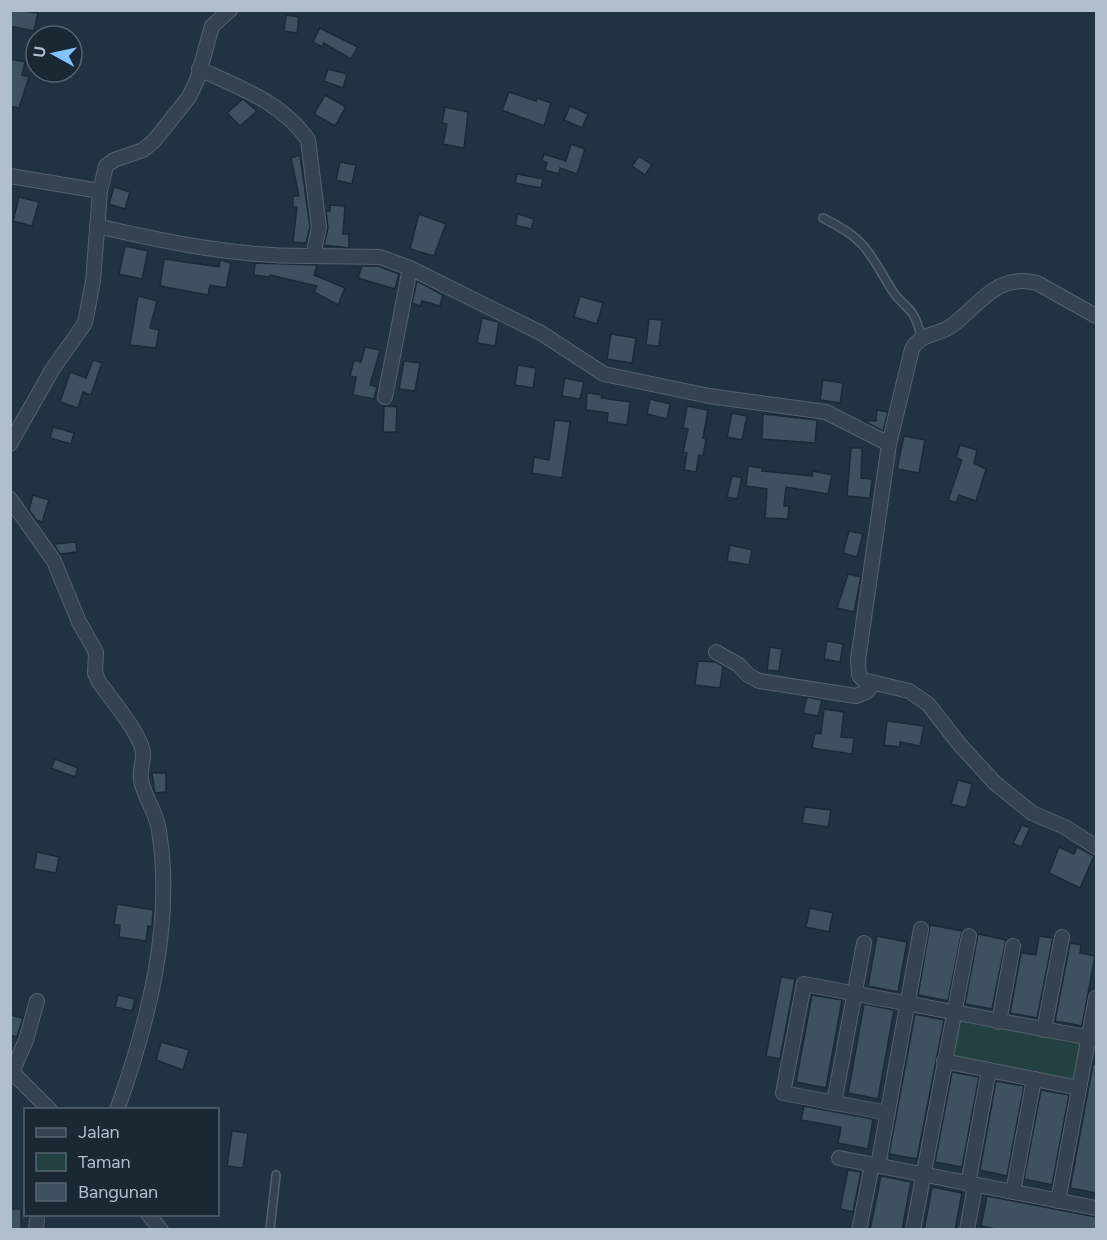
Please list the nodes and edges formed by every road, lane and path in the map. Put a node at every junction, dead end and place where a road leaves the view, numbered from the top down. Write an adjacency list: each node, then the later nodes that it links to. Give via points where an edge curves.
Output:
1 (230, 10): 2 (street, via 212,26)
2 (199, 69): 4 (street, via 189,97 154,141 106,166); 7 (street, via 262,97 308,140 319,227)
3 (10, 176): 4 (street)
4 (100, 191): 6 (street)
5 (823, 218): 10 (lane, via 860,239 880,266 890,289 917,317)
6 (98, 226): 7 (street, via 183,246 247,254); 12 (street, via 85,323 52,370)
7 (314, 256): 8 (street, via 380,257)
8 (410, 268): 11 (street); 13 (street, via 541,333 604,374 709,396 826,412)
9 (1096, 316): 10 (street, via 1038,283 1016,282 983,295 940,333)
10 (921, 337): 13 (street, via 912,349)
11 (385, 398)
12 (10, 444)
13 (890, 444): 16 (street, via 858,660 862,680)
14 (10, 499): 38 (street, via 54,561 96,652 95,673 99,682 136,737 143,753 141,781 159,830 165,882 155,970 136,1057)
15 (716, 652): 16 (street, via 739,665 753,680 856,696 866,693)
16 (873, 684): 17 (street, via 890,685 917,695 995,783 1032,813 1073,831)
17 (1096, 847)
18 (921, 929): 26 (street)
19 (969, 936): 27 (street)
20 (1062, 937): 29 (street)
21 (864, 943): 23 (street)
22 (1013, 946): 28 (street)
23 (854, 992): 26 (street); 36 (street); 36 (street, via 804,984 783,1093)
24 (1096, 998): 30 (street)
25 (37, 1000): 32 (street, via 26,1040)
26 (908, 1003): 27 (street); 39 (street)
27 (953, 1014): 28 (street); 31 (street)
28 (999, 1022): 29 (street)
29 (1044, 1030): 30 (street)
30 (1093, 1038): 35 (street)
31 (944, 1061): 33 (street); 43 (street)
32 (11, 1071): 37 (street)
33 (989, 1071): 34 (street); 44 (street)
34 (1034, 1079): 35 (street); 45 (street)
35 (1078, 1088): 46 (street)
36 (834, 1103): 39 (street)
37 (48, 1108)
38 (118, 1108)
39 (888, 1113): 41 (street)
40 (839, 1158): 41 (street)
41 (875, 1166): 43 (street); 51 (street)
42 (276, 1175): 50 (lane)
43 (923, 1176): 44 (street); 52 (street)
44 (971, 1185): 45 (street); 53 (street)
45 (1012, 1192): 46 (street)
46 (1058, 1201): 47 (street)
47 (1096, 1208)
48 (149, 1216): 49 (street)
49 (161, 1230)
50 (270, 1230)
51 (859, 1230)
52 (913, 1230)
53 (967, 1230)

